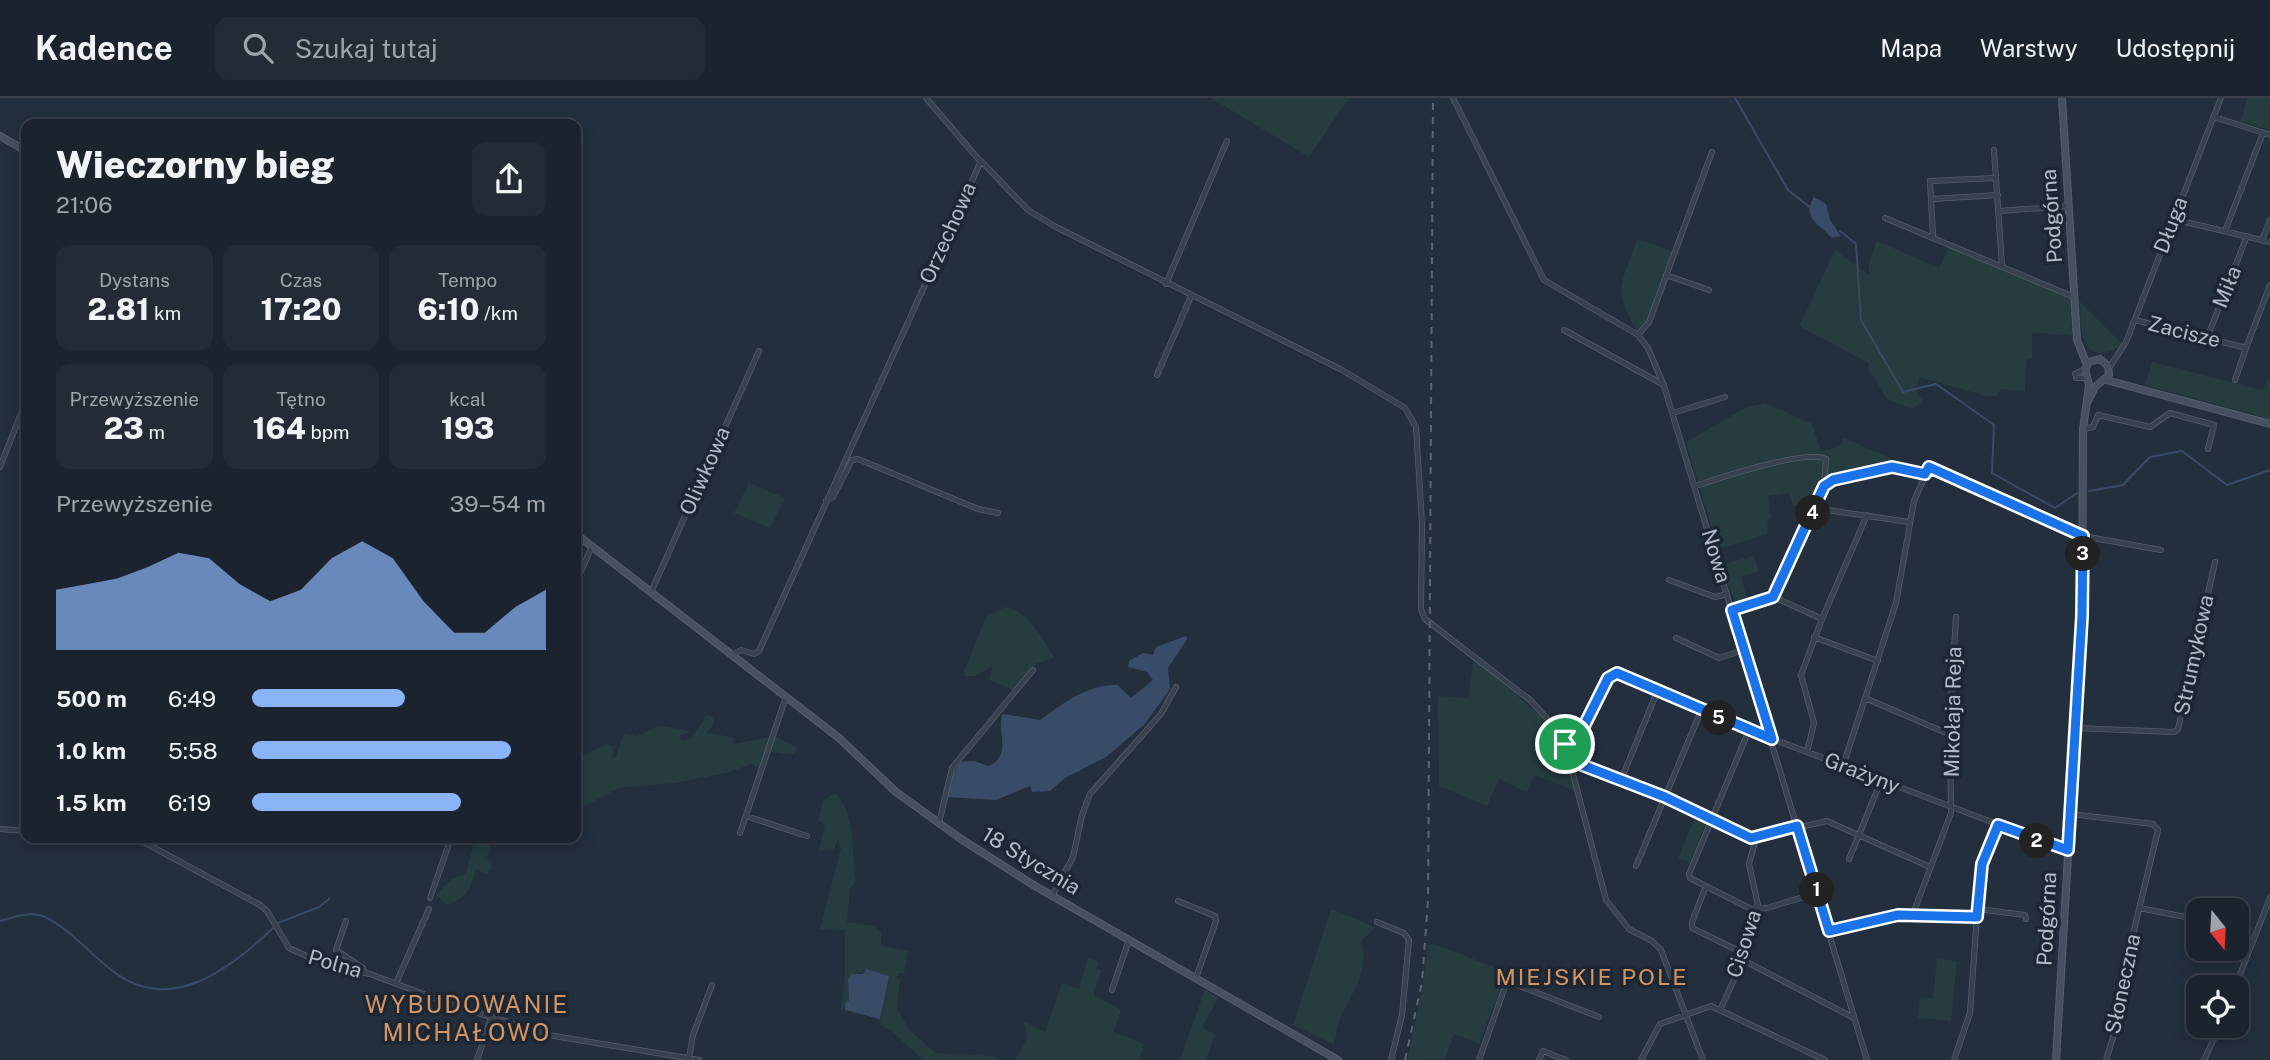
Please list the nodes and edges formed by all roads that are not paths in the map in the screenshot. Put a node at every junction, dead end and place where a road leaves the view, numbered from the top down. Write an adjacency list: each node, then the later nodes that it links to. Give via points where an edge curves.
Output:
1 (926, 98): 13 (street)
2 (1453, 98): 37 (street, via 1544,281)
3 (2062, 98): 17 (main road, Podgórna)
4 (2221, 98): 5 (street, Długa)
5 (2214, 117): 6 (street); 20 (street, Długa)
6 (2263, 133): 8 (street); 22 (street)
7 (0, 135): 10 (main road)
8 (2270, 135)
9 (1227, 141): 29 (street)
10 (21, 148)
11 (1994, 150): 14 (street)
12 (1712, 152): 28 (street)
13 (981, 161): 29 (street, Orzechowa, via 1028,210); 61 (street, Orzechowa)
14 (1996, 178): 15 (street); 16 (street, via 1930,181)
15 (1998, 195): 16 (street); 18 (street)
16 (1931, 199): 23 (street)
17 (2069, 206): 18 (street); 33 (main road, Podgórna)
18 (1999, 211): 27 (street)
19 (1885, 218): 23 (street)
20 (2173, 219): 22 (street); 34 (street, Długa)
21 (2270, 220): 25 (street)
22 (2225, 231): 24 (street)
23 (1933, 236): 27 (street)
24 (2248, 236): 25 (street); 38 (street, Miła)
25 (2262, 240): 26 (street)
26 (2270, 242)
27 (2002, 266): 33 (street)
28 (1666, 275): 31 (street); 37 (street, via 1649,322)
29 (1166, 284): 32 (street, Orzechowa)
30 (2270, 285): 39 (street)
31 (1709, 290)
32 (1191, 296): 45 (street); 94 (street, Orzechowa, via 1342,370 1405,408 1416,427 1421,609 1425,619 1530,700)
33 (2075, 297): 36 (main road, Podgórna)
34 (2134, 320): 38 (street, Zacisze); 41 (street, Długa)
35 (1563, 330): 49 (street)
36 (2077, 331): 42 (main road, Podgórna, via 2084,350); 43 (main road, Podgórna, via 2077,346)
37 (1638, 335): 49 (street, Nowa)
38 (2207, 338): 39 (street, Zacisze)
39 (2246, 348): 47 (street)
40 (759, 351): 73 (street, Oliwkowa)
41 (2120, 351): 42 (street); 44 (street, Długa)
42 (2098, 360): 43 (main road); 44 (main road, Podgórna)
43 (2086, 367): 46 (main road, Podgórna); 46 (street, via 2076,376)
44 (2108, 374): 48 (main road); 54 (main road, Podgórna, via 2164,397)
45 (1157, 375)
46 (2087, 379): 48 (main road); 51 (main road, Podgórna)
47 (2235, 380)
48 (2099, 384): 51 (main road, Podgórna)
49 (1664, 386): 52 (street, Nowa)
50 (1725, 397): 52 (street)
51 (2087, 403): 55 (main road, Podgórna)
52 (1673, 413): 59 (street, Nowa)
53 (21, 414): 57 (street)
54 (2270, 424)
55 (2083, 429): 56 (street, via 2093,427 2098,415 2150,427 2170,413 2214,425); 66 (main road, Podgórna)
56 (2208, 449)
57 (0, 467)
58 (1925, 474): 60 (street, via 1892,467 1833,480); 65 (street); 66 (street, via 1929,467)
59 (1695, 486): 60 (street, via 1747,469 1814,456 1826,459); 74 (street, Nowa)
60 (1823, 487): 62 (street)
61 (825, 502): 63 (street, via 853,458); 82 (street, Orzechowa, via 759,650)
62 (1814, 512): 64 (street); 75 (street)
63 (998, 513)
64 (1867, 515): 65 (street); 78 (street)
65 (1909, 522): 83 (street, via 1896,603)
66 (2083, 536): 69 (street); 90 (main road, Podgórna)
67 (581, 538): 68 (main road, 18 Stycznia)
68 (592, 546): 71 (street); 73 (main road, 18 Stycznia)
69 (2161, 550)
70 (2215, 562): 90 (street, Strumykowa, via 2178,729)
71 (581, 571)
72 (1669, 580): 74 (street, via 1715,597)
73 (651, 592): 82 (main road, 18 Stycznia)
74 (1727, 594): 76 (street, Nowa)
75 (1773, 597): 76 (street); 78 (street)
76 (1732, 610): 81 (street, Nowa)
77 (1956, 617): 92 (street, Mikołaja Reja)
78 (1822, 619): 79 (street)
79 (1814, 637): 83 (street); 95 (street, via 1801,675 1814,723)
80 (1676, 638): 81 (street, via 1719,658)
81 (1744, 650): 93 (street, Nowa)
82 (731, 655): 87 (main road, 18 Stycznia)
83 (1878, 660): 88 (street)
84 (1033, 670): 105 (street, via 952,768)
85 (1176, 687): 122 (street, via 1161,714 1090,794 1073,857)
86 (1657, 692): 89 (street, Grażyny); 94 (street, Grażyny, via 1617,673 1608,678 1579,736); 98 (street)
87 (786, 696): 103 (street); 105 (main road, 18 Stycznia)
88 (1865, 698): 92 (street); 97 (street)
89 (1701, 711): 91 (street, Grażyny); 100 (street)
90 (2076, 728): 102 (main road, Podgórna)
91 (1749, 730): 93 (street, Grażyny); 104 (street)
92 (1952, 736): 101 (street, Mikołaja Reja)
93 (1772, 739): 95 (street, Grażyny); 107 (street, Nowa)
94 (1565, 744): 96 (street)
95 (1807, 752): 97 (street, Grażyny)
96 (1569, 760): 98 (street); 146 (street, via 1606,900 1629,929 1658,945)
97 (1843, 766): 99 (street, Grażyny)
98 (1621, 780): 100 (street)
99 (1881, 781): 101 (street, Grażyny); 111 (street)
100 (1665, 797): 104 (street); 118 (street)
101 (1951, 808): 106 (street, Grażyny); 119 (street, Mikołaja Reja)
102 (2071, 814): 116 (main road, Podgórna); 126 (street, Słoneczna, via 2153,824 2157,834)
103 (746, 816): 110 (street); 112 (street)
104 (1713, 818): 113 (street); 120 (street, via 1689,874)
105 (939, 823): 122 (main road, 18 Stycznia)
106 (1998, 825): 116 (street, Grażyny); 128 (street, via 1982,864)
107 (1797, 826): 111 (street, via 1826,821); 113 (street); 121 (street, Nowa)
108 (0, 829): 109 (street)
109 (21, 831)
110 (740, 833)
111 (1860, 835): 117 (street); 119 (street)
112 (807, 836)
113 (1756, 838): 129 (street, Cisowa, via 1749,864)
114 (145, 843): 139 (street, Polna, via 260,905 289,948 324,964)
115 (449, 843): 123 (street)
116 (2068, 850): 164 (main road, Podgórna)
117 (1849, 859)
118 (1636, 866)
119 (1930, 867): 130 (street, Mikołaja Reja)
120 (1706, 886): 129 (street); 138 (street, via 1692,928)
121 (1817, 893): 129 (street); 136 (street, Nowa)
122 (1052, 896): 137 (main road, 18 Stycznia)
123 (430, 898)
124 (2270, 898): 140 (street)
125 (1178, 901): 141 (street, via 1215,916)
126 (2140, 908): 132 (street, Słoneczna); 165 (street, Słoneczna, via 2120,1015)
127 (429, 909): 142 (street)
128 (1977, 909): 131 (street); 133 (street, via 2018,912)
129 (1757, 910): 138 (street, Cisowa, via 1751,914)
130 (1913, 914): 131 (street); 136 (street, via 1869,919)
131 (1977, 917): 163 (street, via 1970,1013)
132 (2186, 917)
133 (2026, 919)
134 (346, 921): 139 (street, via 336,950)
135 (1377, 922): 155 (street, via 1404,933 1409,940 1402,1015)
136 (1829, 931): 149 (street, Nowa)
137 (1130, 939): 141 (main road, 18 Stycznia); 144 (street)
138 (1744, 957): 145 (street, Cisowa); 149 (street)
139 (364, 972): 142 (street, Polna)
140 (2240, 975)
141 (1196, 978): 154 (main road, 18 Stycznia)
142 (396, 983): 148 (street, Polna)
143 (712, 985): 151 (street)
144 (1112, 990)
145 (1721, 1008): 146 (street); 161 (street)
146 (1686, 1013): 159 (street, via 1657,1027); 160 (street)
147 (1599, 1017): 156 (street, via 1507,981)
148 (491, 1018): 151 (street, Polna, via 554,1036); 152 (street)
149 (1855, 1019): 162 (street, Nowa)
150 (2214, 1038): 166 (street)
151 (689, 1058): 153 (street, Polna)
152 (477, 1060)
153 (699, 1060)
154 (1338, 1060)
155 (1391, 1060)
156 (1479, 1060)
157 (1539, 1060): 158 (street, via 1543,1051)
158 (1566, 1060)
159 (1642, 1060)
160 (1703, 1060)
161 (1825, 1060)
162 (1867, 1060)
163 (1954, 1060)
164 (2056, 1060)
165 (2106, 1060)
166 (2204, 1060)

